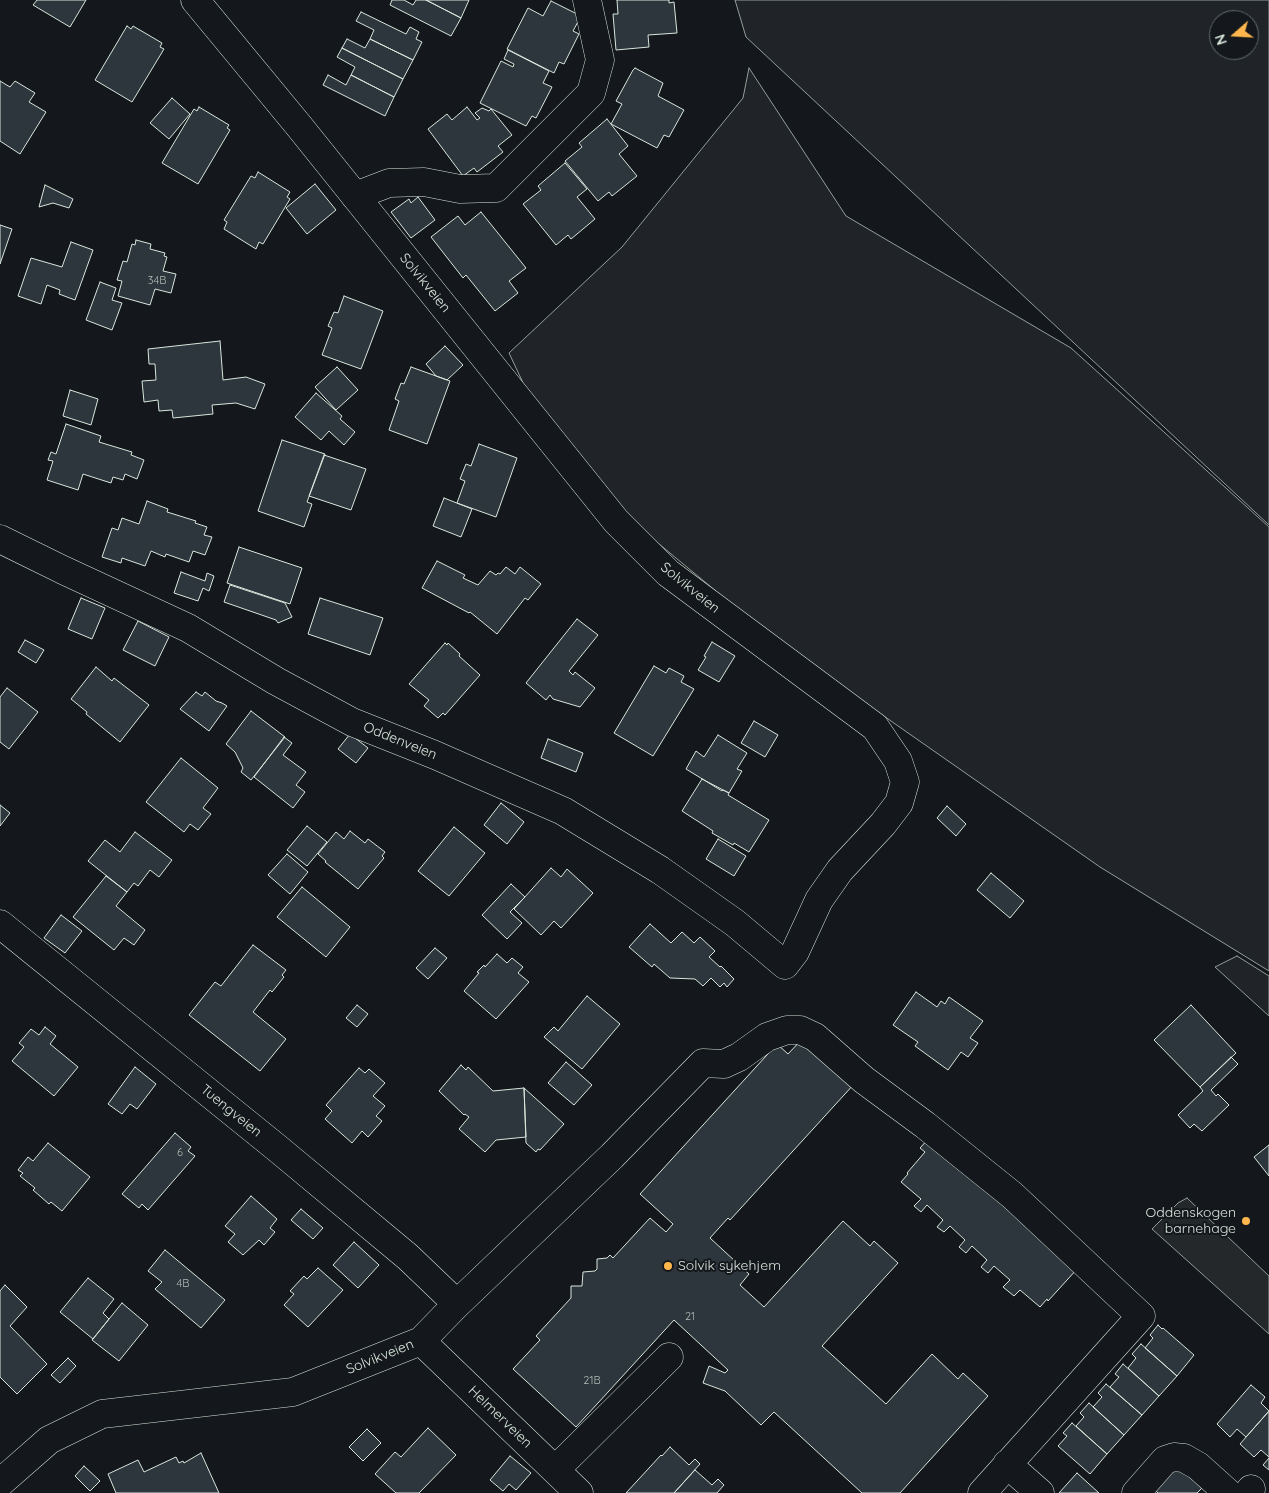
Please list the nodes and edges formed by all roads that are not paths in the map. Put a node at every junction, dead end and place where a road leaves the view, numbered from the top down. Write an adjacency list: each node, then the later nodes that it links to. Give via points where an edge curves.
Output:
1 (195, 0): 3 (street, Solvikveien)
2 (587, 0): 3 (street, via 600,60 591,93 496,188 460,189 424,182 389,183)
3 (355, 196): 6 (street, Solvikveien, via 616,521 668,574 875,727 898,761 905,782 899,803 835,877 819,900 795,952)
4 (0, 538): 6 (street, Oddenveien, via 188,628 352,722 563,811 660,870 736,923)
5 (0, 924): 7 (street, Tuengveien, via 285,1154)
6 (785, 965)
7 (457, 1304): 8 (street, Solvikveien); 10 (street, Solvikveien, via 612,1156 703,1063 724,1064 777,1032 800,1030 815,1036 864,1080 1012,1196 1141,1316)
8 (421, 1341): 11 (street, Helmerveien); 12 (street, Solvikveien, via 293,1392 102,1414 49,1440)
9 (669, 1358): 11 (street)
10 (1007, 1464): 15 (street); 16 (street)
11 (556, 1469): 14 (street, Helmerveien)
12 (0, 1483)
13 (1242, 1492): 17 (street, via 1184,1458 1174,1457 1165,1460)
14 (579, 1493)
15 (982, 1493)
16 (1040, 1493)
17 (1136, 1493)

